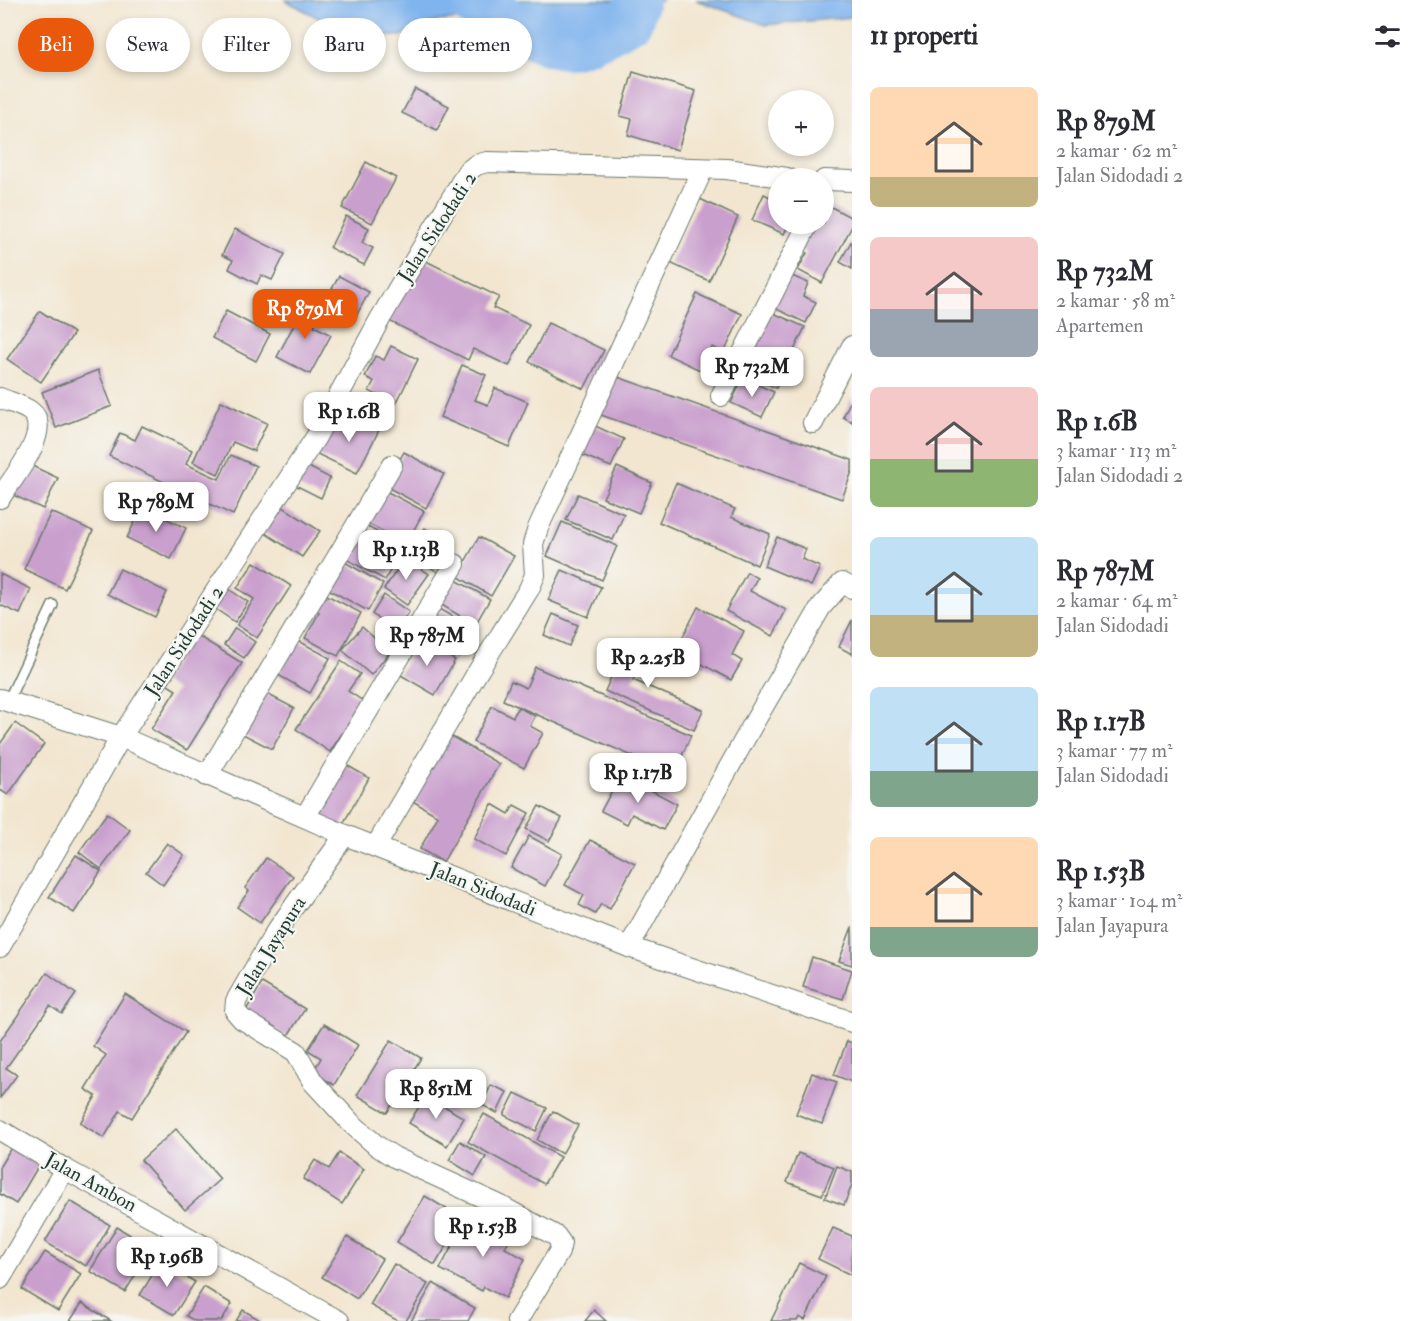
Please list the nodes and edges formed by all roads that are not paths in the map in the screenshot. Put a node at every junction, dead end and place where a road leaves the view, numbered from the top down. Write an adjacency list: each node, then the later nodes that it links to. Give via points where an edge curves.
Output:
1 (703, 169): 2 (street, Jalan Sidodadi 2); 16 (street, Jalan Sidodadi 2, via 487,162 467,172 316,437); 20 (street, via 538,528 533,544 535,575 530,589)
2 (768, 175)
3 (852, 181): 4 (street)
4 (834, 184)
5 (803, 234): 7 (street)
6 (852, 346): 9 (street)
7 (721, 396)
8 (0, 398): 11 (street, via 32,412 38,424 37,440)
9 (813, 423)
10 (393, 465): 17 (street)
11 (0, 498)
12 (455, 564): 18 (street)
13 (852, 588): 22 (street, via 842,583 821,607)
14 (53, 605): 15 (lane)
15 (4, 701): 16 (street, Jalan Sidodadi)
16 (121, 737): 17 (street, Jalan Sidodadi); 21 (street, Jalan Sidodadi 2)
17 (207, 776): 18 (street, Jalan Sidodadi)
18 (304, 817): 19 (street, Jalan Sidodadi)
19 (345, 835): 20 (street, Jalan Sidodadi); 28 (street, Jalan Jayapura, via 275,933 236,1001 235,1011 296,1052 313,1082 377,1146 556,1236 561,1243 559,1252)
20 (376, 846): 22 (street, Jalan Sidodadi)
21 (0, 947)
22 (629, 947): 23 (street, Jalan Sidodadi)
23 (852, 1022)
24 (0, 1130): 25 (street, Jalan Ambon)
25 (66, 1168): 26 (street); 27 (street, Jalan Ambon)
26 (0, 1279)
27 (339, 1321)
28 (517, 1321)

